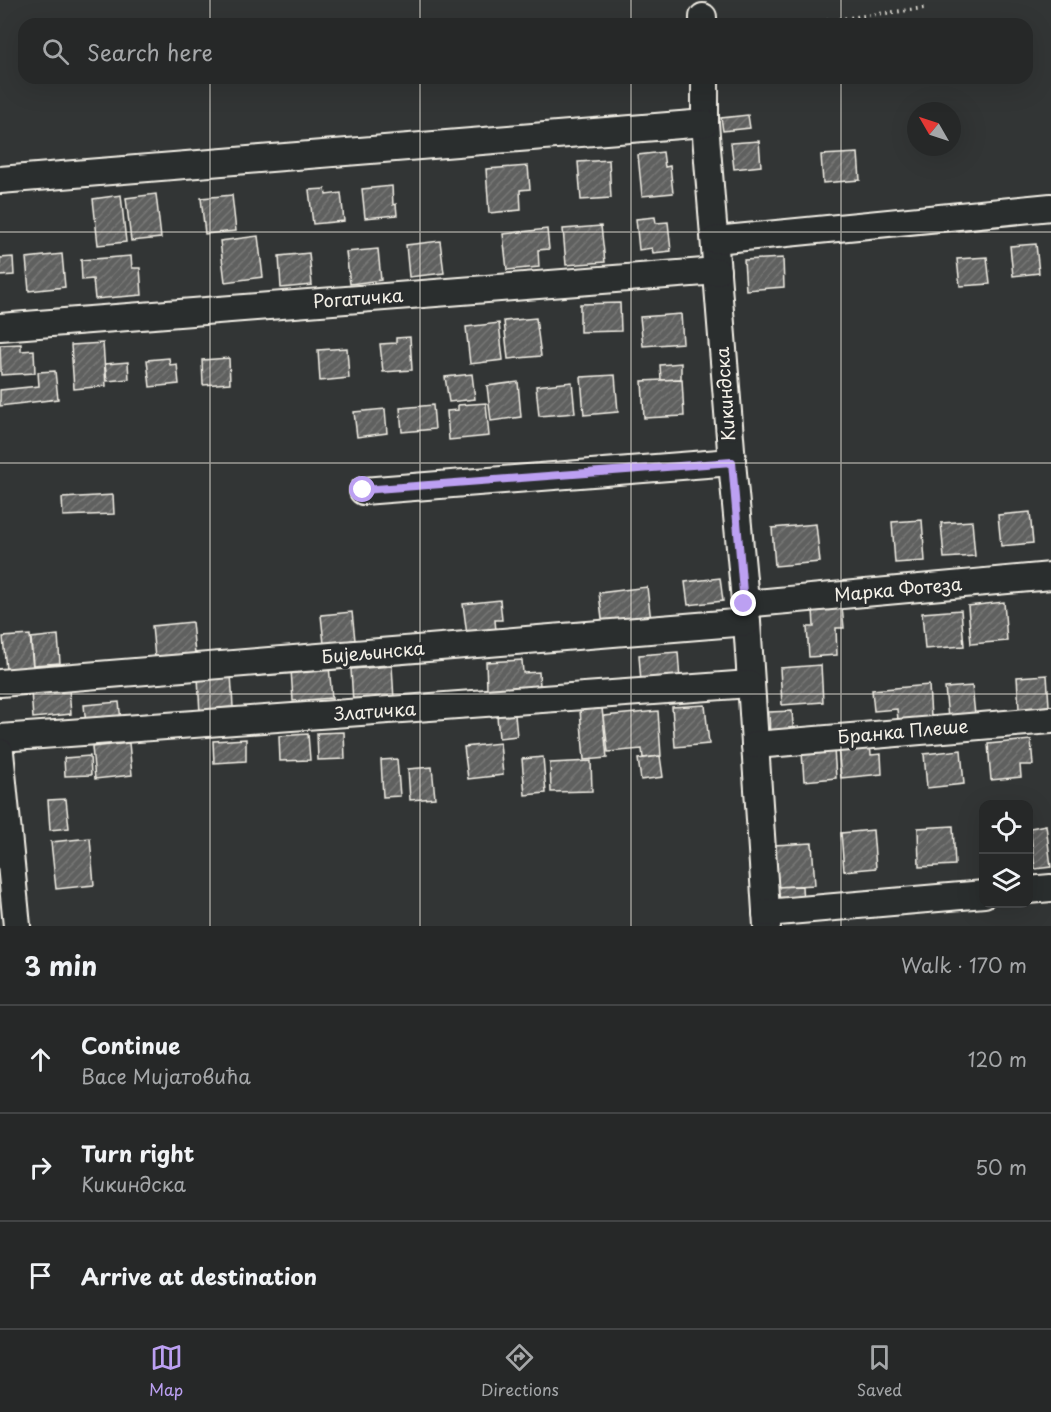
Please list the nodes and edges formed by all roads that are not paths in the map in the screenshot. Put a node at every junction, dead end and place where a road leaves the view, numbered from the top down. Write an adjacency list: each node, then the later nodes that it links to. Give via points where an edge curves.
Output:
1 (705, 84): 2 (street, Кикиндска)
2 (705, 123): 3 (street); 5 (street, Кикиндска)
3 (0, 180)
4 (1051, 207): 5 (street)
5 (715, 240): 6 (street, Кикиндска)
6 (717, 271): 7 (street, Рогатичка); 8 (street, Кикиндска)
7 (0, 327)
8 (732, 462): 9 (street); 11 (street, Кикиндска)
9 (363, 490)
10 (1051, 576): 11 (street, Марка Фотеза)
11 (746, 613): 12 (street, Бијељинска); 13 (street, Кикиндска)
12 (0, 683)
13 (750, 684): 15 (street, Златичка); 16 (street, Кикиндска)
14 (1051, 720): 16 (street, Бранка Плеше)
15 (0, 738)
16 (755, 745): 21 (street, Кикиндска)
17 (0, 752): 22 (street)
18 (1051, 888): 19 (street)
19 (1033, 890)
20 (979, 895): 21 (street)
21 (766, 920)
22 (17, 926)

